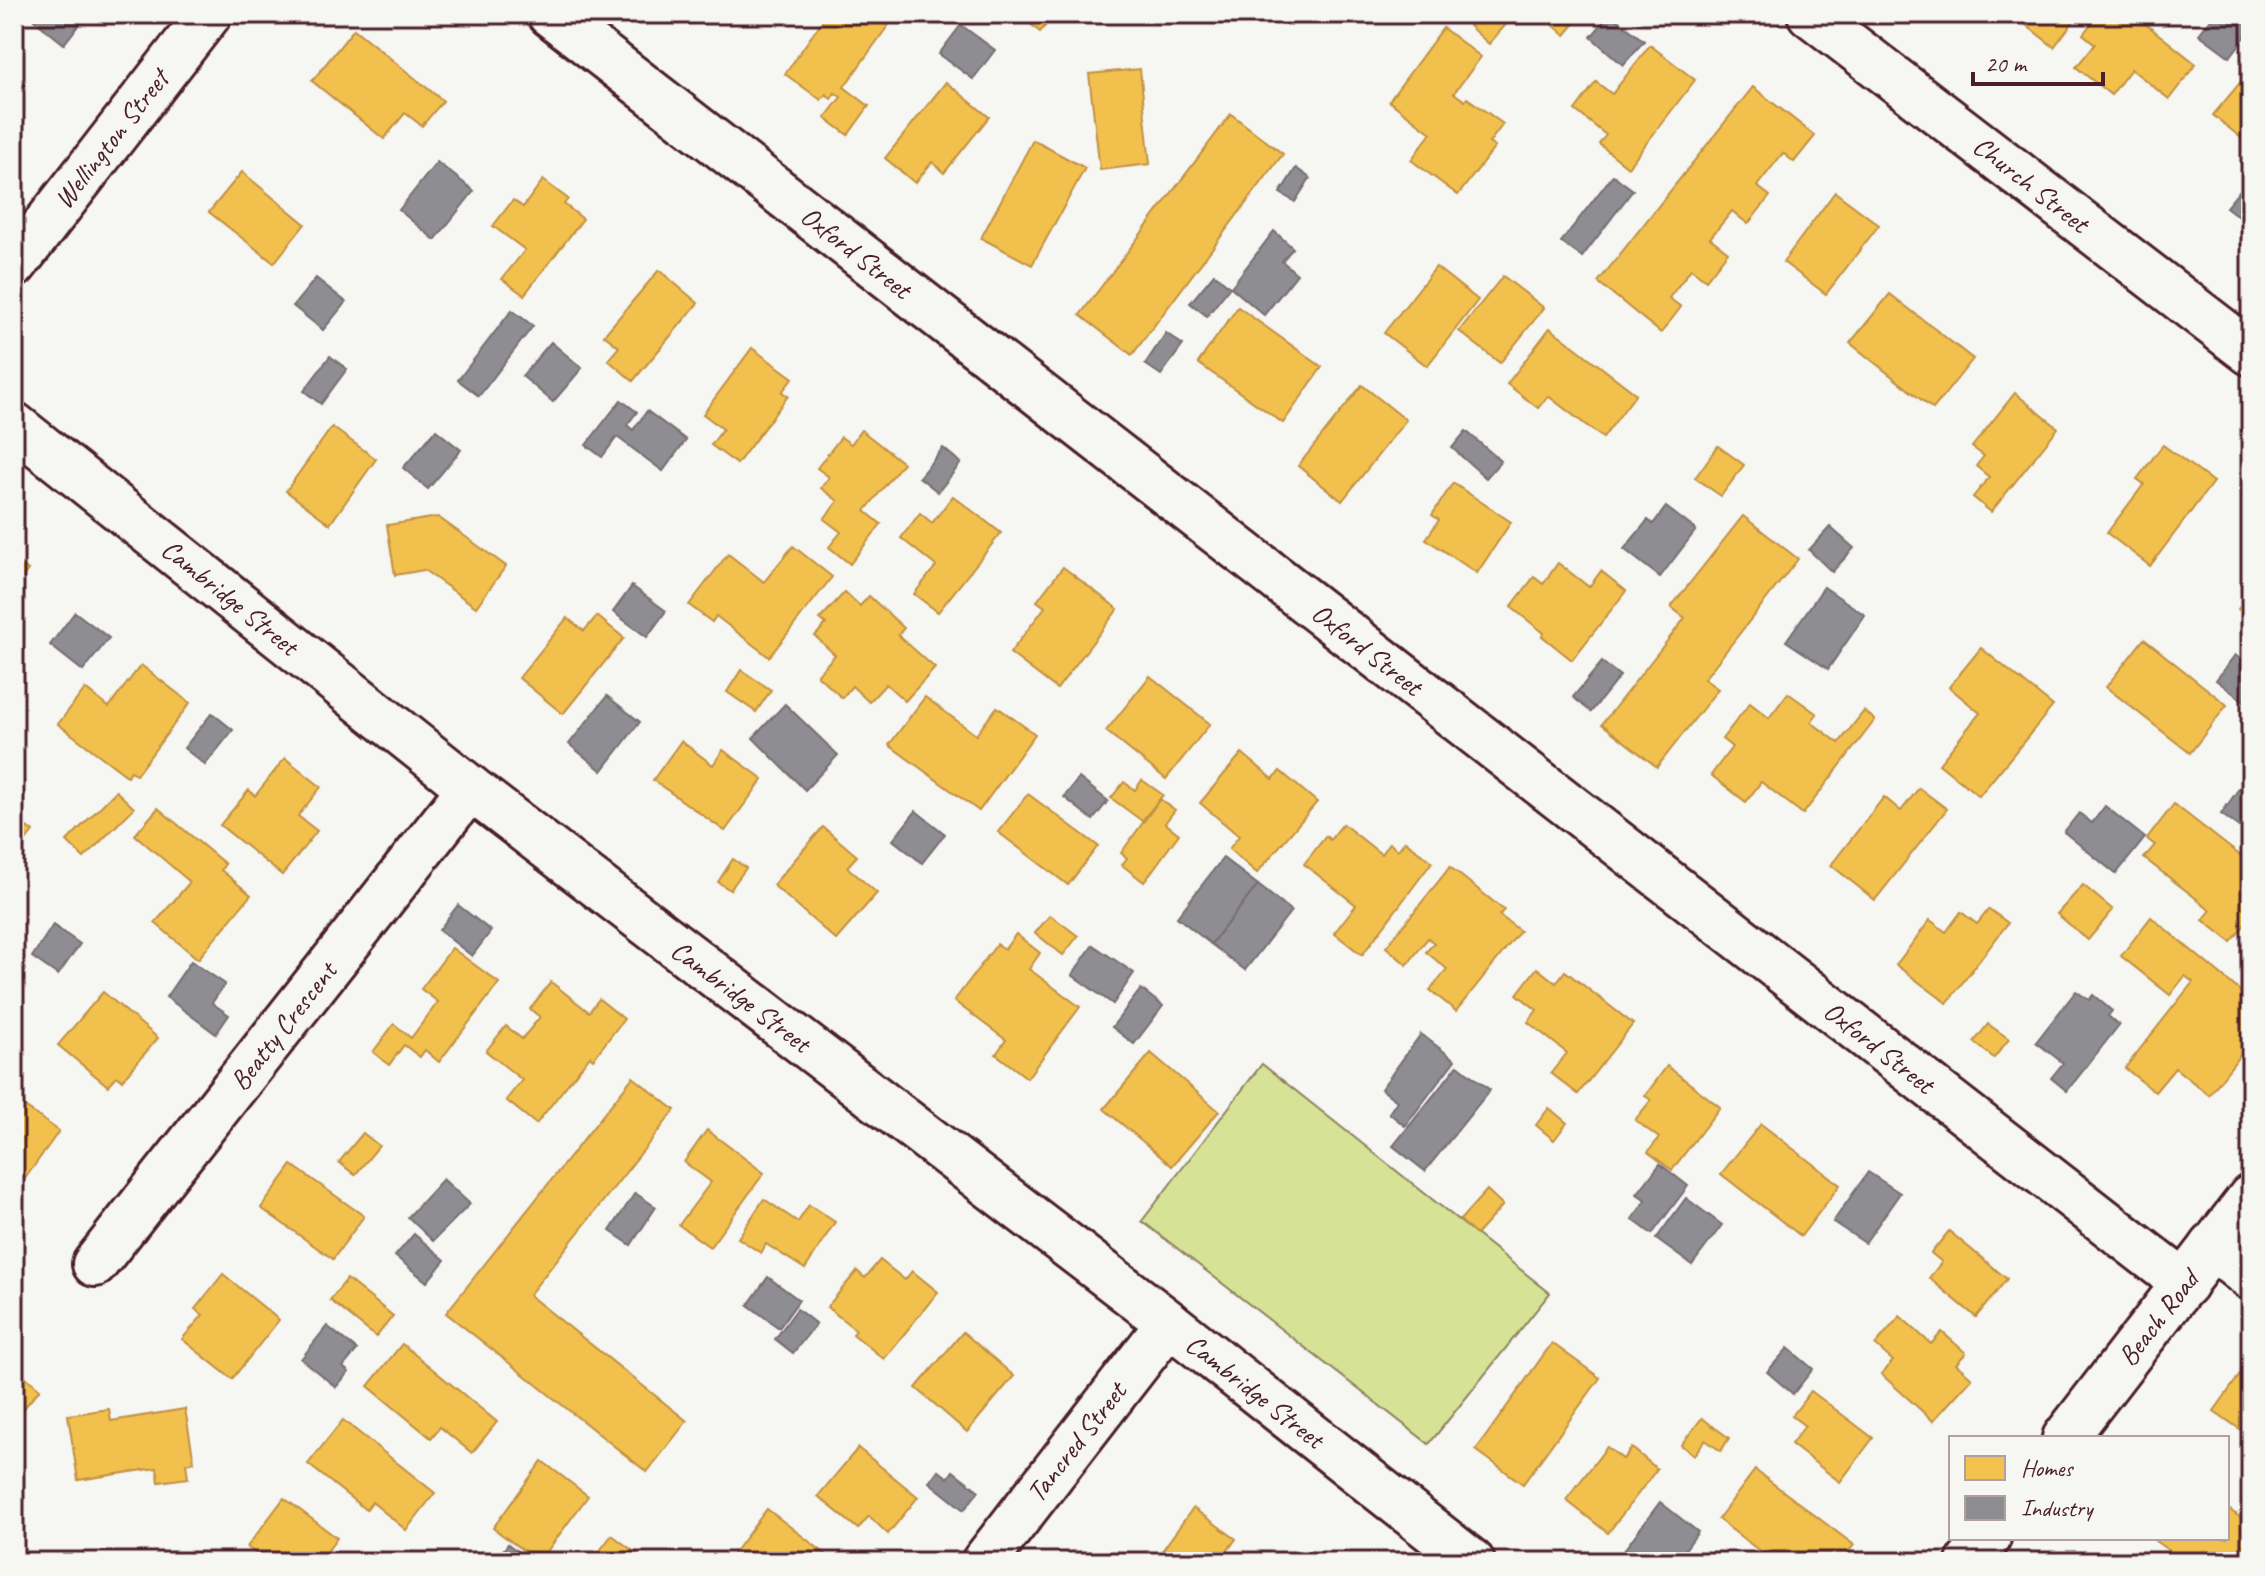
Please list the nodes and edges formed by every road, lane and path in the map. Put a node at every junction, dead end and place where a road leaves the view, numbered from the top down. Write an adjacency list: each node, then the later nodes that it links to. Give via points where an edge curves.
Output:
1 (209, 14): 4 (street, Wellington Street)
2 (550, 14): 12 (street, Oxford Street)
3 (1810, 14): 5 (street, Church Street)
4 (14, 265)
5 (2251, 353)
6 (14, 425): 7 (street, Cambridge Street)
7 (470, 788): 10 (street, Beatty Crescent); 13 (street, Cambridge Street)
8 (2251, 1197): 9 (street, Beach Road)
9 (2212, 1247): 11 (street); 12 (street, Beach Road)
10 (95, 1264)
11 (2251, 1278)
12 (2185, 1284): 14 (street, Beach Road)
13 (1169, 1323): 16 (street, Tancred Street); 17 (street, Cambridge Street)
14 (2067, 1436)
15 (1986, 1540): 18 (street)
16 (984, 1562)
17 (1472, 1562)
18 (1969, 1562)

